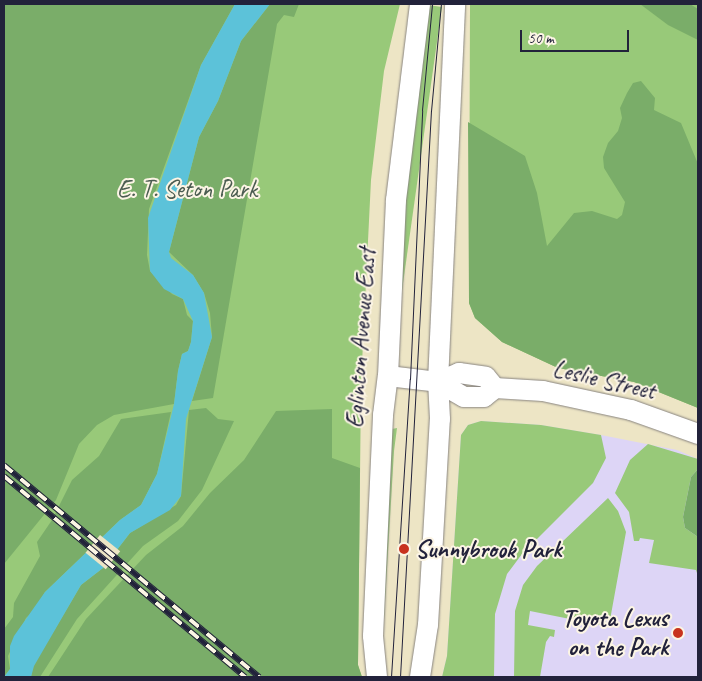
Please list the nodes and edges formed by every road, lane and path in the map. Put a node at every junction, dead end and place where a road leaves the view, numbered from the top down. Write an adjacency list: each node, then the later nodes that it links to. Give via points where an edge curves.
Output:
1 (420, 4): 3 (main road, Eglinton Avenue East, via 396,200)
2 (455, 4): 4 (main road)
3 (388, 376): 4 (main road, Leslie Street); 6 (main road, Eglinton Avenue East, via 378,506 374,636)
4 (438, 382): 5 (main road, Leslie Street, via 459,373 486,377 495,388 543,391 631,410); 7 (main road, via 440,419 428,625)
5 (698, 434)
6 (377, 677)
7 (420, 677)

